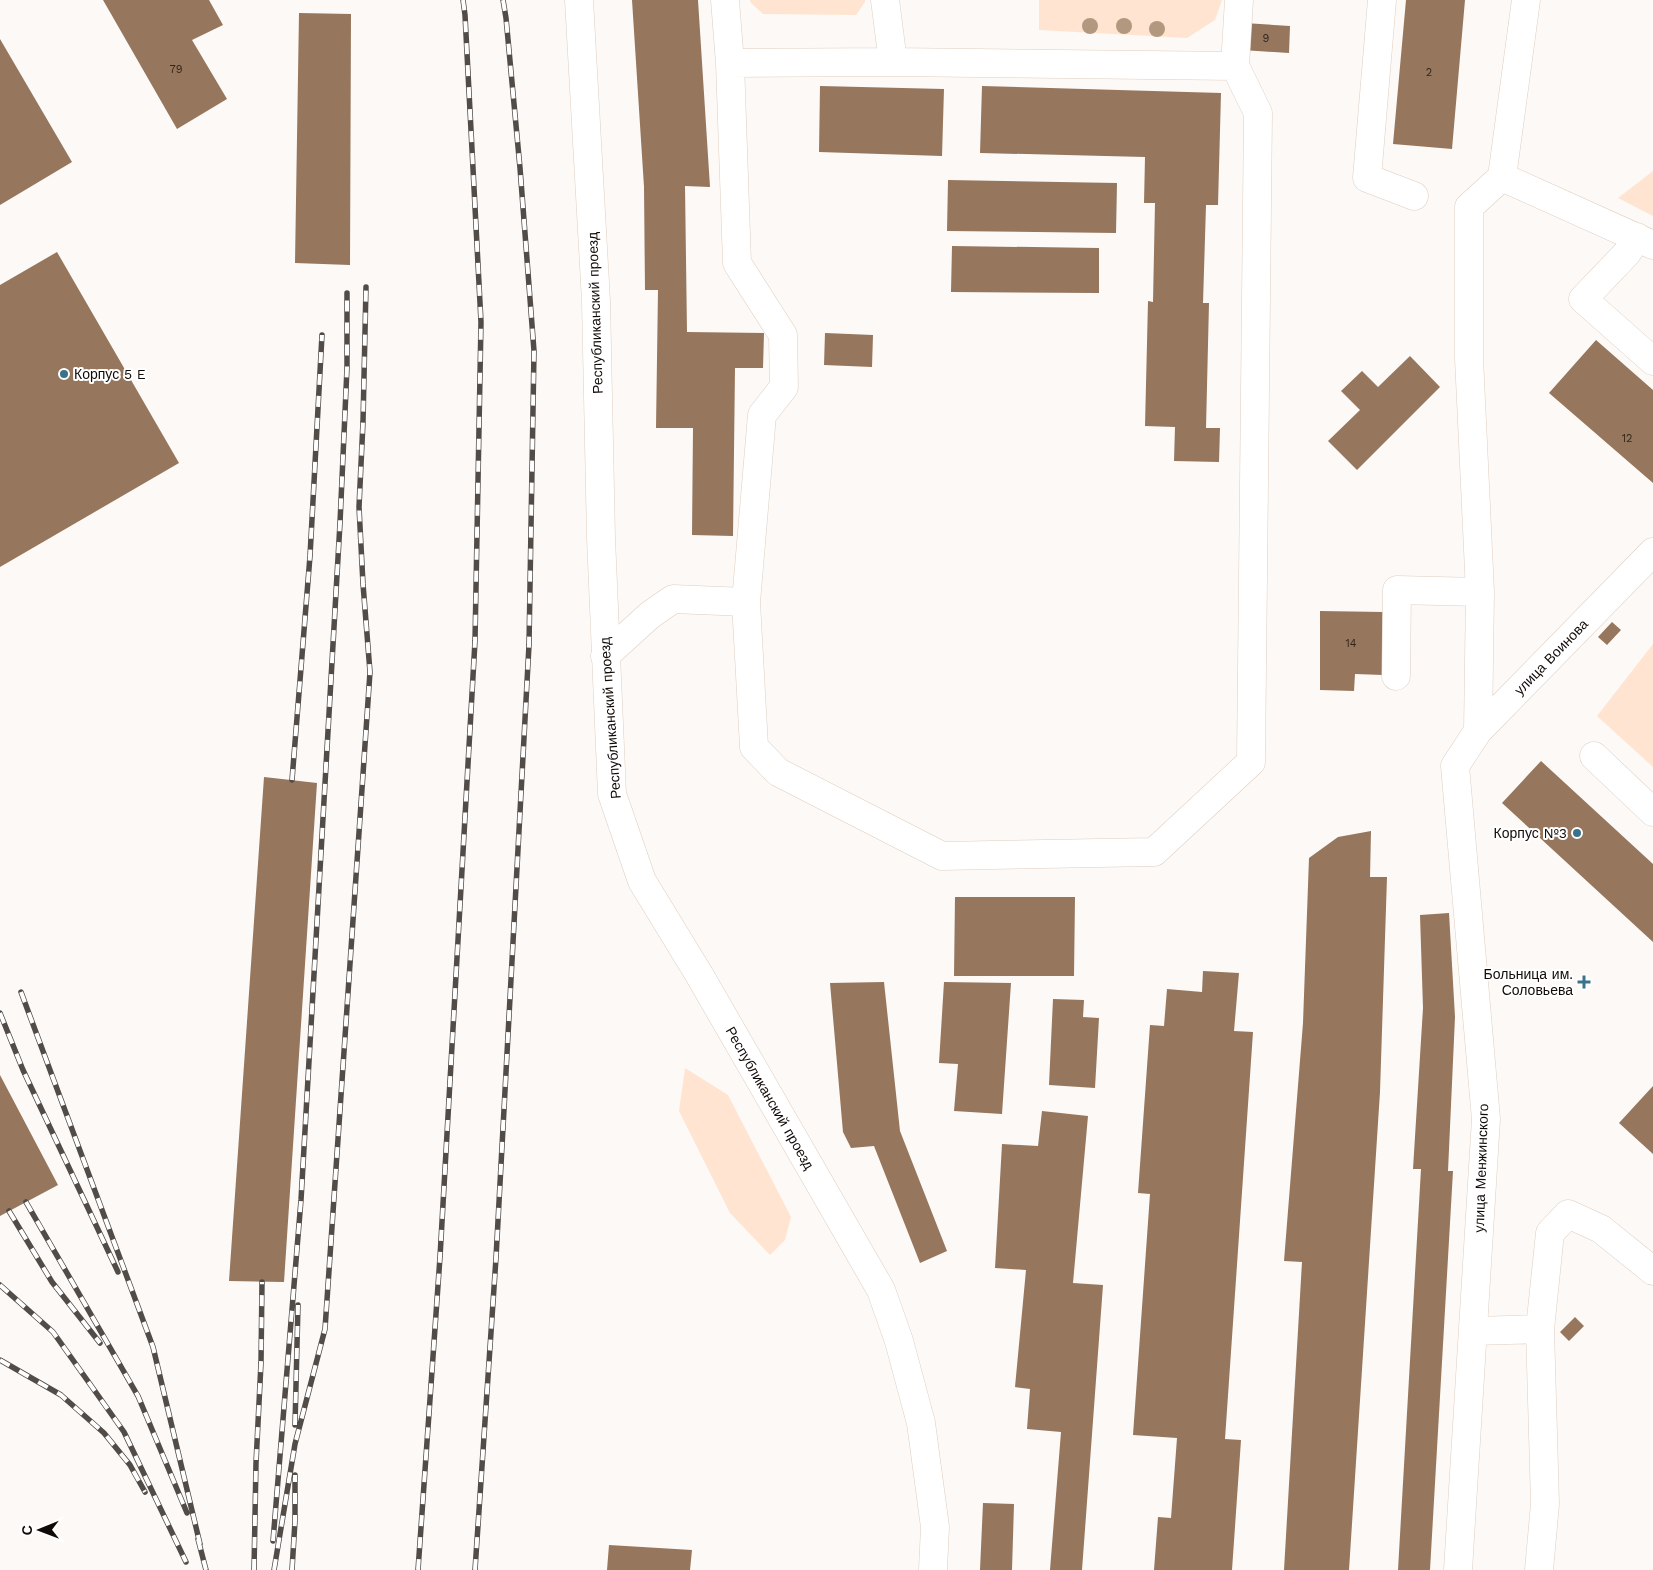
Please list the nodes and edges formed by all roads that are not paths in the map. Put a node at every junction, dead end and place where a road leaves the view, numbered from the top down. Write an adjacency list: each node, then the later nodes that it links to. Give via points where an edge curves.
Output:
1 (579, 0): 17 (main road, Республиканский проезд, via 596,301)
2 (725, 0): 8 (main road)
3 (885, 0): 7 (main road)
4 (1239, 0): 9 (main road)
5 (1382, 0): 11 (main road, via 1368,178)
6 (1526, 0): 10 (main road)
7 (893, 62): 8 (main road); 9 (main road)
8 (730, 63): 16 (main road, via 737,263 783,335 784,387 762,415)
9 (1235, 66): 16 (main road, via 1258,113 1251,762 1154,852 942,856 778,772 754,747)
10 (1502, 177): 12 (main road); 15 (main road, via 1469,207 1469,358)
11 (1414, 196)
12 (1645, 241): 13 (main road, via 1627,252 1583,300)
13 (1653, 361)
14 (1653, 552): 19 (main road, улица Воинова)
15 (1480, 592): 18 (main road, via 1397,590); 19 (main road)
16 (746, 602): 17 (main road, via 673,599 650,615)
17 (605, 656): 26 (main road, Республиканский проезд, via 612,794 642,881 881,1290 921,1424 935,1527)
18 (1396, 676)
19 (1478, 731): 21 (main road, улица Воинова)
20 (1594, 756): 22 (main road)
21 (1455, 766): 25 (main road, улица Менжинского, via 1486,1120)
22 (1653, 812)
23 (1653, 1271): 24 (main road, via 1602,1229 1568,1214 1550,1233)
24 (1540, 1329): 25 (main road); 28 (main road, via 1545,1504)
25 (1473, 1331): 27 (main road, улица Менжинского)
26 (933, 1570)
27 (1458, 1570)
28 (1539, 1570)

